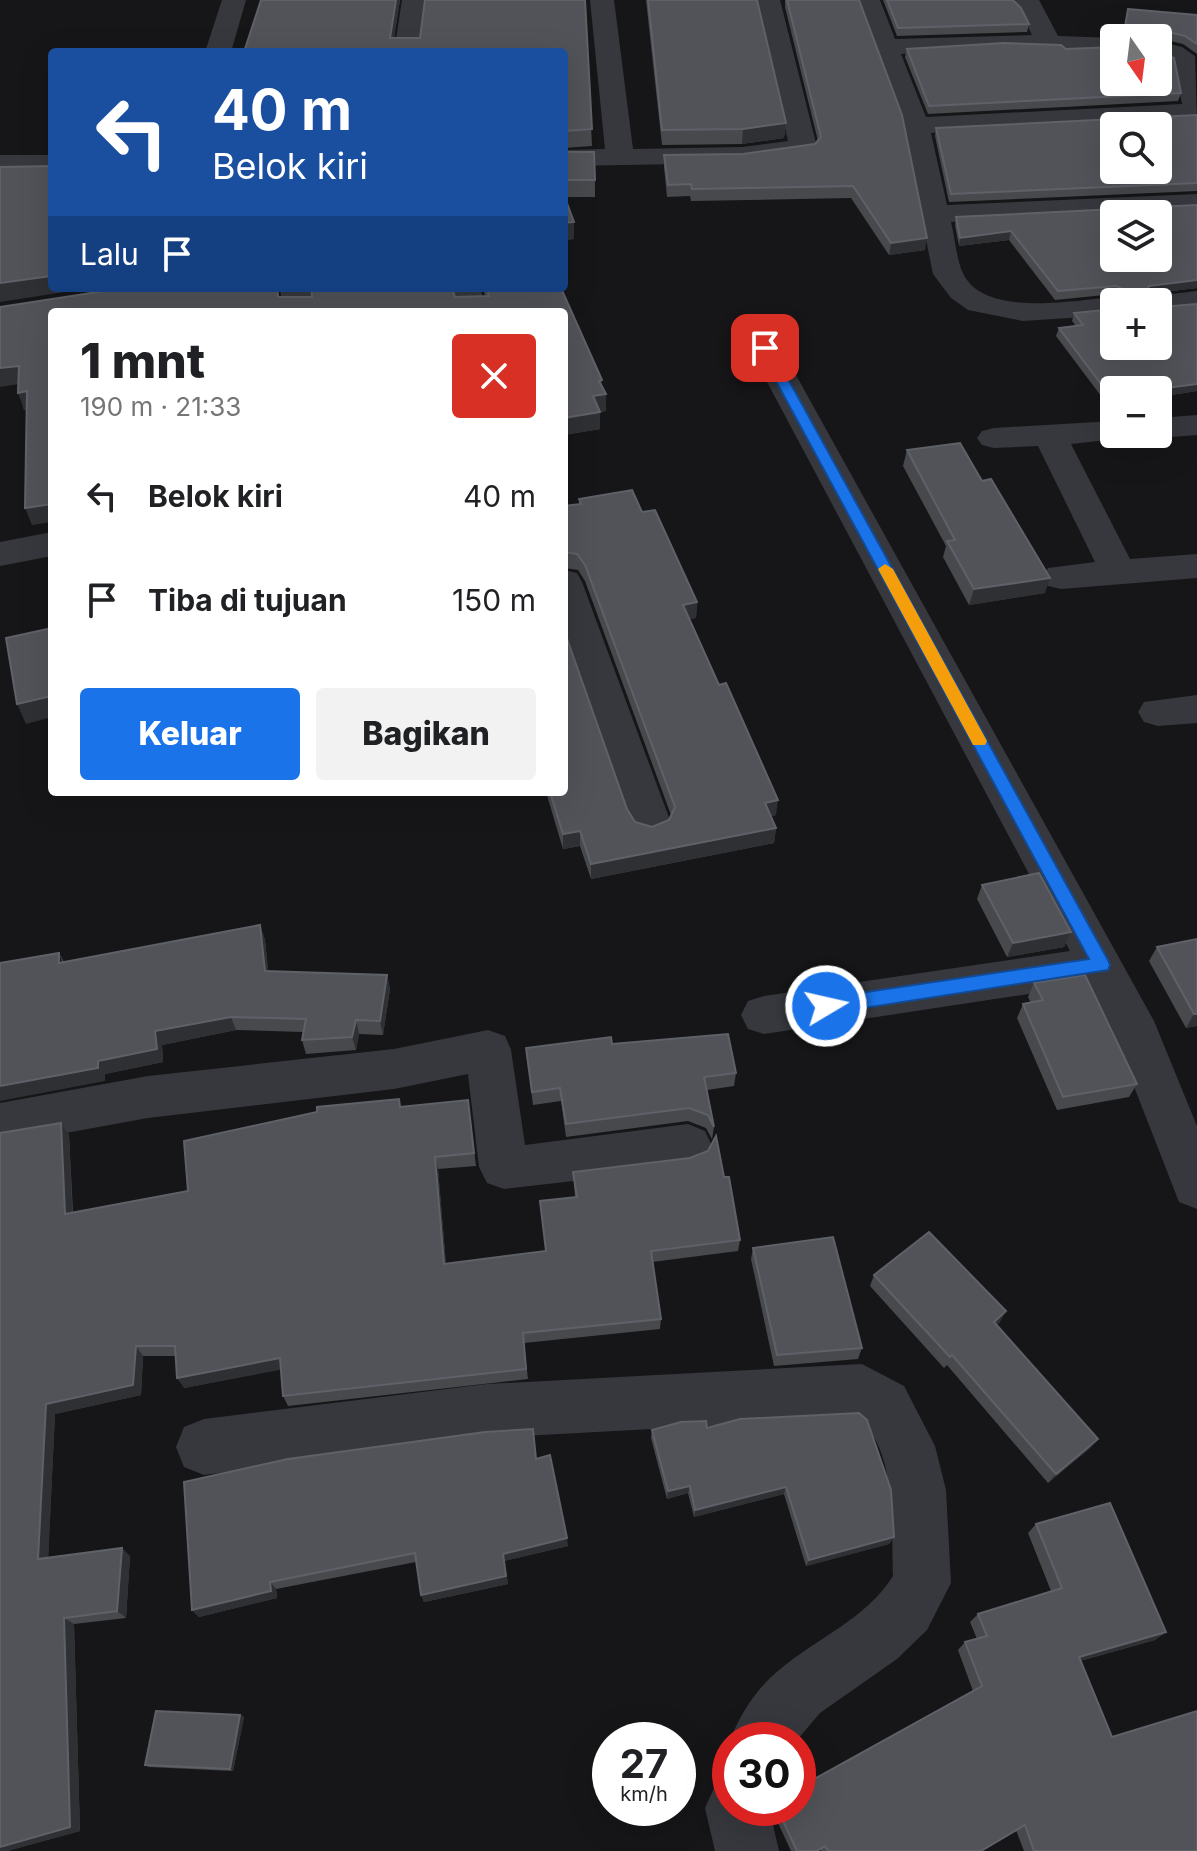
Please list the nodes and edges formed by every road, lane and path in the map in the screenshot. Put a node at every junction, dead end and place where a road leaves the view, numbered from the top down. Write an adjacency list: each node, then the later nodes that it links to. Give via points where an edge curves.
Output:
1 (234, 0): 10 (street)
2 (414, 0): 11 (street)
3 (602, 0): 16 (street)
4 (768, 0): 16 (street, via 803,147 742,155)
5 (868, 0): 9 (street)
6 (1027, 0): 7 (street)
7 (1048, 41): 8 (street); 9 (street)
8 (1100, 44)
9 (884, 47): 14 (street)
10 (219, 48)
11 (408, 48)
12 (1172, 52): 13 (street, via 1186,61)
13 (1197, 111): 14 (street)
14 (916, 126): 20 (street)
15 (568, 158): 16 (street)
16 (620, 158)
17 (0, 163): 18 (street)
18 (48, 163)
19 (1197, 202): 20 (street)
20 (935, 214): 23 (street, via 948,274 956,288 976,302 1024,312)
21 (1197, 300): 22 (street)
22 (1172, 302)
23 (1100, 307)
24 (765, 348): 39 (street)
25 (1197, 425): 26 (street)
26 (1172, 427)
27 (1100, 432): 28 (street)
28 (1050, 435): 29 (street); 33 (street)
29 (994, 438)
30 (48, 545): 31 (street)
31 (0, 554)
32 (1197, 566): 33 (street)
33 (1118, 572): 34 (street)
34 (1061, 577)
35 (568, 593): 38 (street)
36 (1197, 709): 37 (street)
37 (1158, 712)
38 (650, 823)
39 (1101, 965): 40 (street); 43 (street, via 1131,1021)
40 (764, 1015)
41 (0, 1124): 42 (street, via 148,1097 394,1069 488,1050 504,1167)
42 (688, 1146)
43 (1197, 1186)
44 (204, 1447): 45 (street, via 487,1411 862,1391 885,1405 907,1446 918,1490 922,1583 906,1609 876,1638 799,1692)
45 (772, 1722)
46 (741, 1826): 47 (street)
47 (747, 1851)

